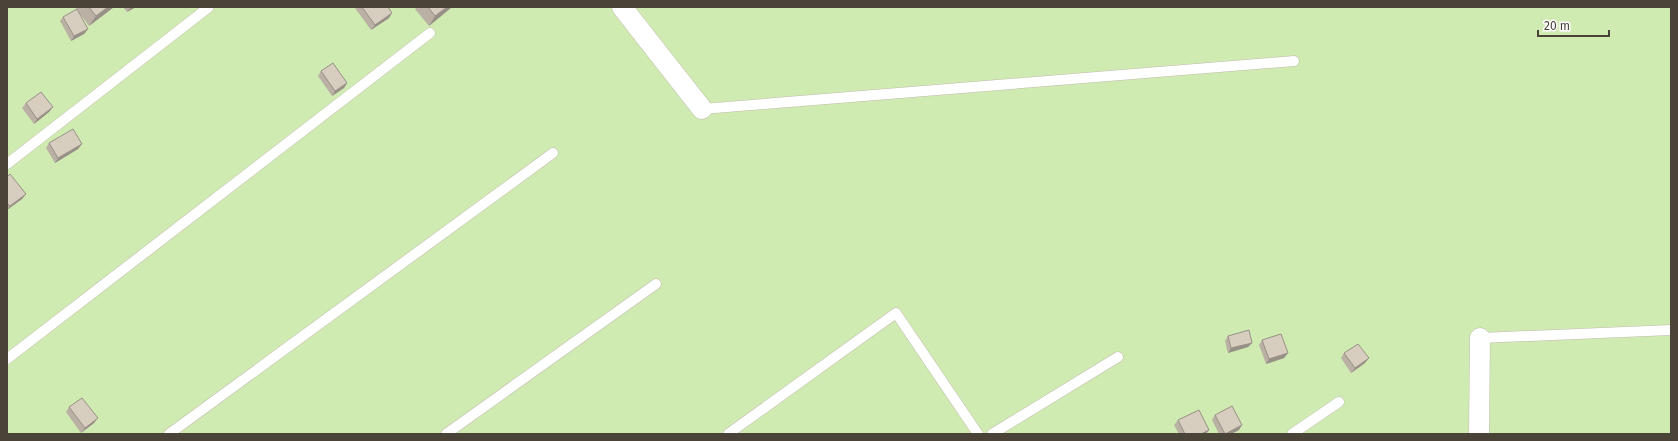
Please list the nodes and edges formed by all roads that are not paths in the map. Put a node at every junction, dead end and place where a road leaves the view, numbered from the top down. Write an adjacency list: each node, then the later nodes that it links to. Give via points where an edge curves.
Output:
1 (209, 7): 7 (lane)
2 (622, 7): 5 (street)
3 (430, 33): 12 (lane)
4 (1294, 61): 5 (lane)
5 (702, 109)
6 (553, 153): 14 (lane)
7 (7, 164)
8 (656, 284): 15 (lane)
9 (1671, 330): 10 (lane)
10 (1480, 338): 20 (street)
11 (1118, 357): 18 (lane)
12 (7, 360)
13 (1339, 402): 19 (lane)
14 (169, 434)
15 (446, 434)
16 (728, 434): 17 (lane, via 896,313)
17 (978, 434)
18 (992, 434)
19 (1292, 434)
20 (1479, 434)

